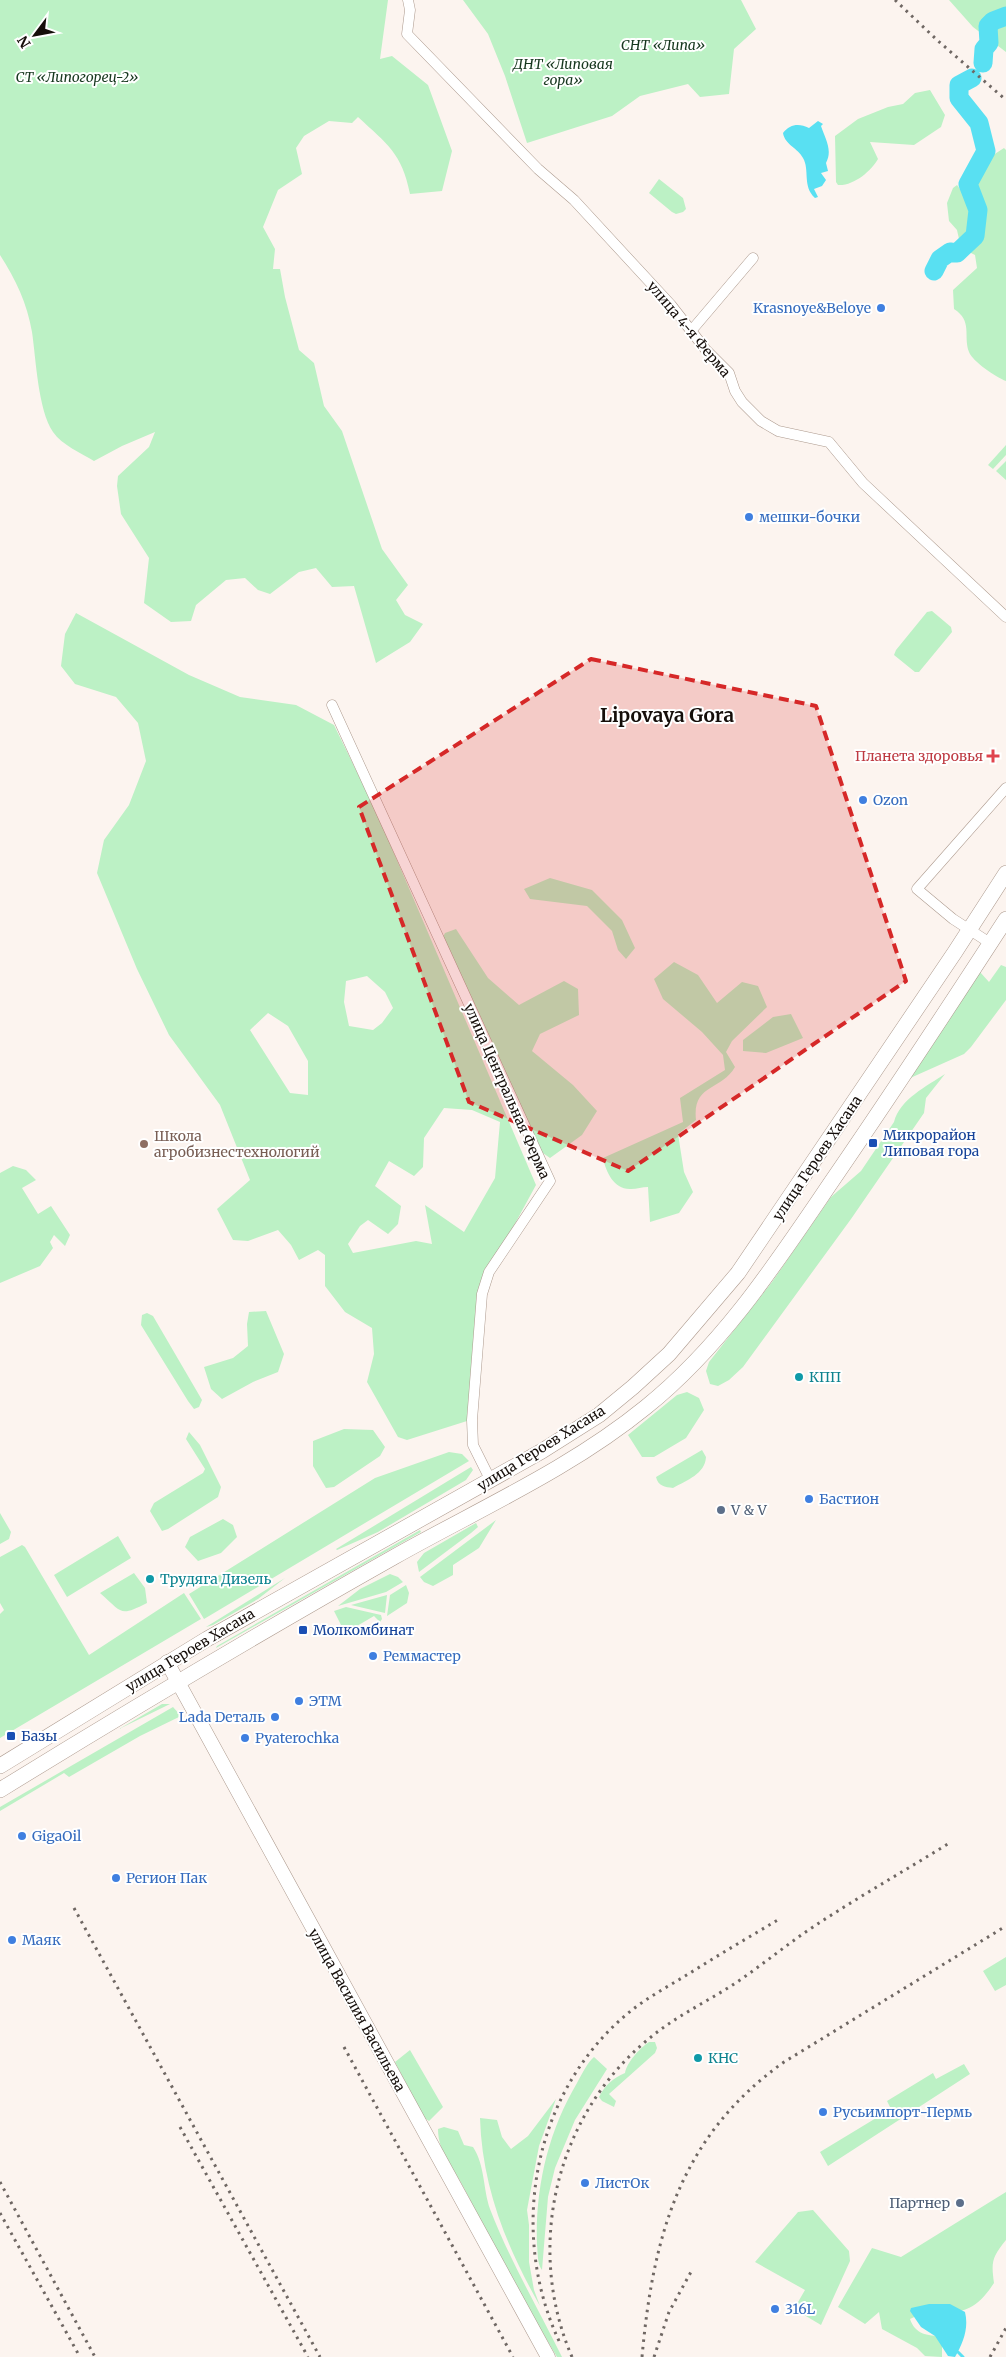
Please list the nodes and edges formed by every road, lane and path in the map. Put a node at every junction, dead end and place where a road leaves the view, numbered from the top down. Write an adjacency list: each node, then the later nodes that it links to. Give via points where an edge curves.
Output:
1 (408, 0): 3 (street, улица 4-я Ферма, via 407,34 538,169 574,200 672,305)
2 (753, 258): 3 (street)
3 (691, 331): 4 (street, улица 4-я Ферма, via 729,373 742,402 761,421 778,431 829,442 864,483)
4 (1006, 617)
5 (332, 705): 11 (street, улица Центральная Ферма, via 550,1181 489,1272 482,1294 473,1445)
6 (1006, 788): 9 (street, via 917,890)
7 (1006, 872): 9 (main road, улица Героев Хасана)
8 (1006, 920): 10 (main road, улица Героев Хасана)
9 (969, 931): 10 (street); 11 (main road, улица Героев Хасана, via 762,1239 712,1306 669,1354 599,1415)
10 (990, 943): 13 (main road, улица Героев Хасана, via 884,1105 755,1292 729,1325 646,1407 597,1443 511,1495 429,1537)
11 (491, 1481): 12 (main road, улица Героев Хасана)
12 (167, 1662): 13 (main road, улица Василия Васильева); 14 (main road, улица Героев Хасана)
13 (177, 1680): 15 (main road, улица Героев Хасана); 16 (main road, улица Василия Васильева)
14 (0, 1766)
15 (0, 1790)
16 (548, 2357)

